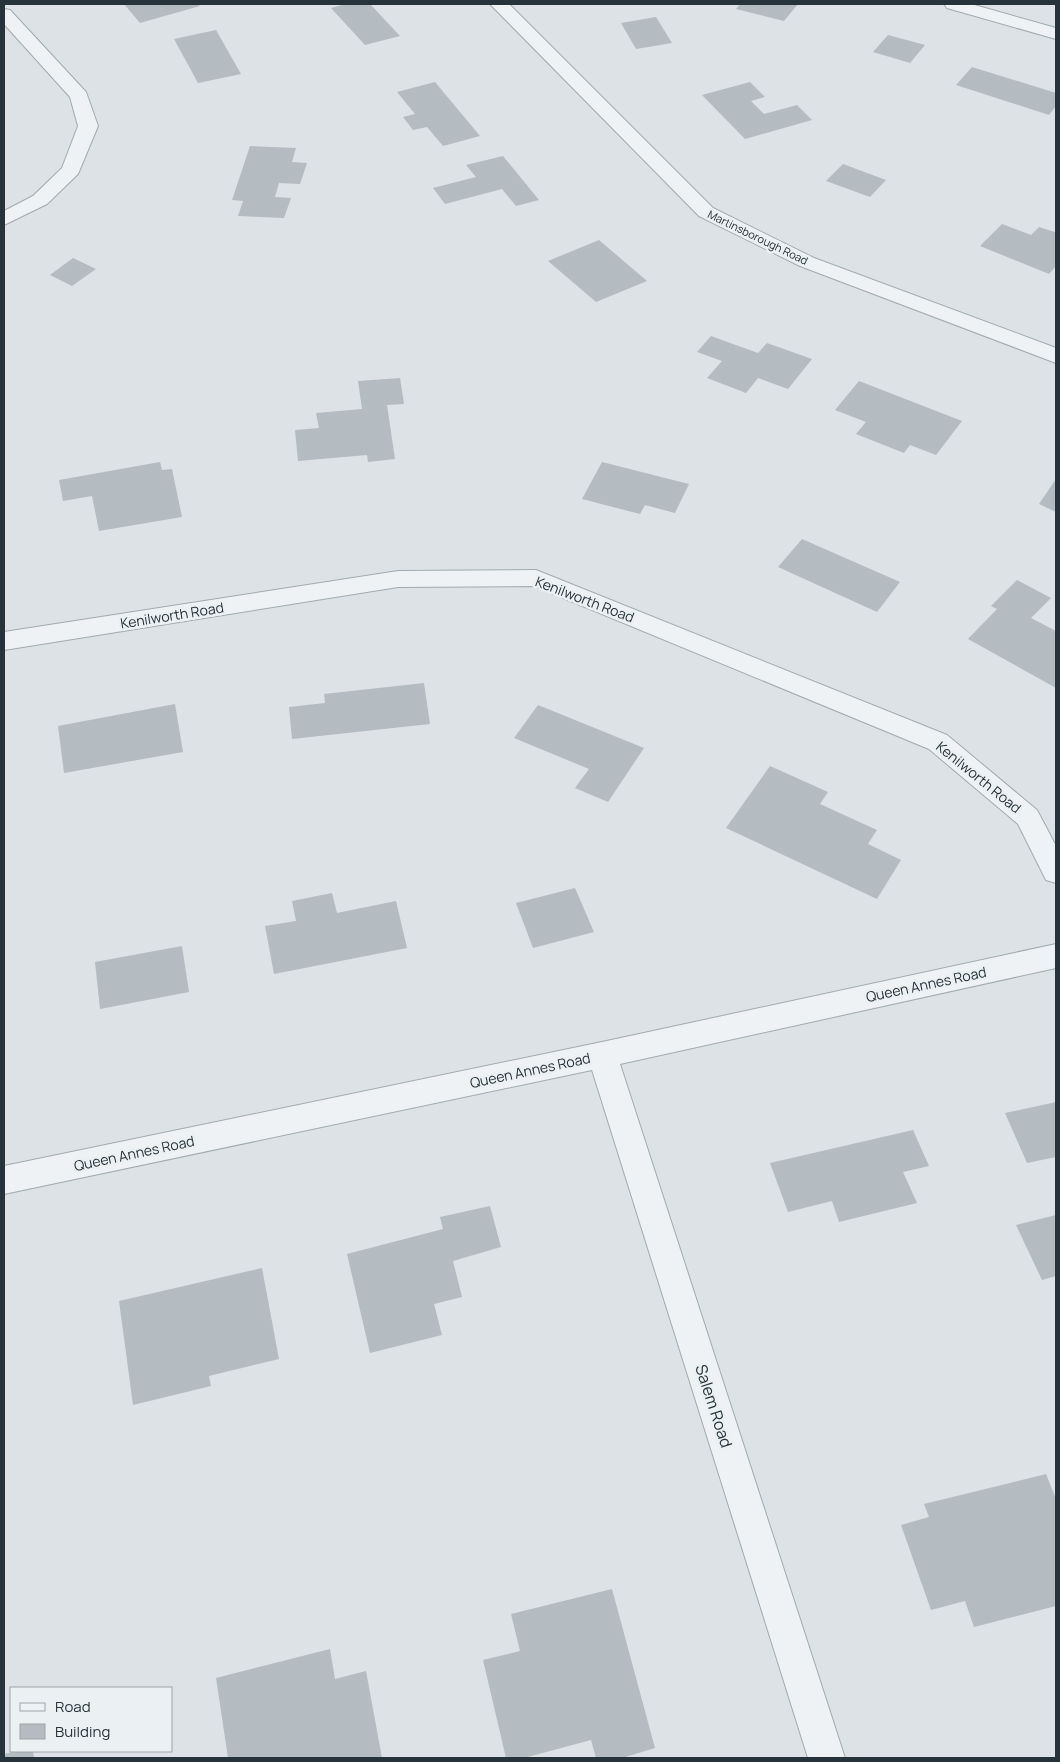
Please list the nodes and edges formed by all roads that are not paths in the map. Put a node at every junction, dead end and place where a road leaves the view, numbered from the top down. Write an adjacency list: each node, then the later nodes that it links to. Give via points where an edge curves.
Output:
1 (953, 4): 4 (street)
2 (509, 5): 6 (street, Martinsborough Road, via 706,212 807,262)
3 (4, 14): 5 (street, via 79,96 88,126 71,170 40,200)
4 (1056, 34)
5 (4, 219)
6 (1056, 356)
7 (4, 641): 8 (street, Kenilworth Road, via 398,579 536,578 938,742 1028,816)
8 (1056, 872)
9 (1056, 956): 10 (street, Queen Annes Road)
10 (602, 1055): 11 (street, Queen Annes Road); 12 (street, Salem Road)
11 (4, 1180)
12 (827, 1758)

